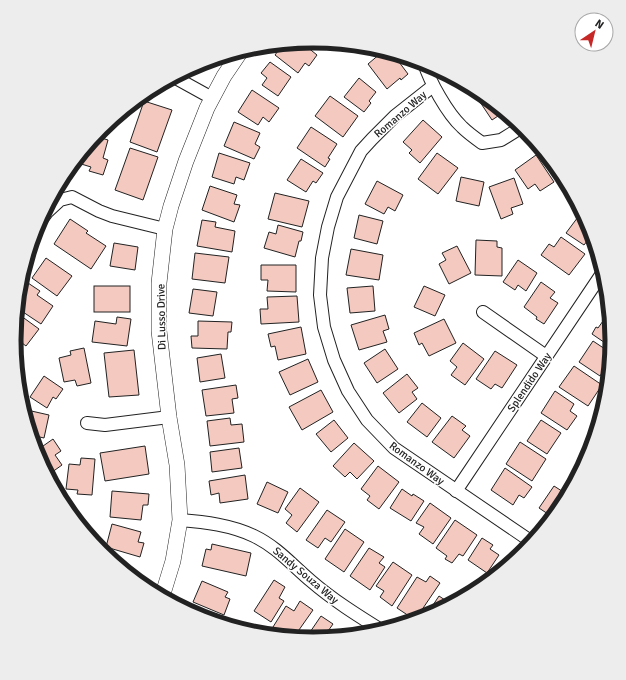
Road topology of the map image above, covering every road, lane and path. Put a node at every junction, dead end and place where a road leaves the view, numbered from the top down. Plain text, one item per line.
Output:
1 (236, 58) edge
2 (427, 71) edge
3 (180, 80) edge
4 (433, 86) junction
5 (212, 98) junction
6 (516, 131) edge
7 (54, 206) edge
8 (165, 229) junction
9 (598, 279) edge
10 (483, 312) dead end
11 (546, 356) junction
12 (169, 417) junction
13 (86, 423) dead end
14 (456, 491) junction
15 (180, 520) junction
16 (527, 539) edge
17 (164, 591) edge
18 (374, 625) edge

1 - 5 street, Di Lusso Drive
2 - 4 street
3 - 5 street
4 - 6 street
4 - 14 street, Romanzo Way
5 - 8 street, Di Lusso Drive
7 - 8 street
8 - 12 street, Di Lusso Drive
9 - 11 street, Splendido Way
10 - 11 street
11 - 14 street, Splendido Way
12 - 13 street
12 - 15 street, Di Lusso Drive
14 - 16 street, Romanzo Way
15 - 17 street, Di Lusso Drive
15 - 18 street, Sandy Souza Way

